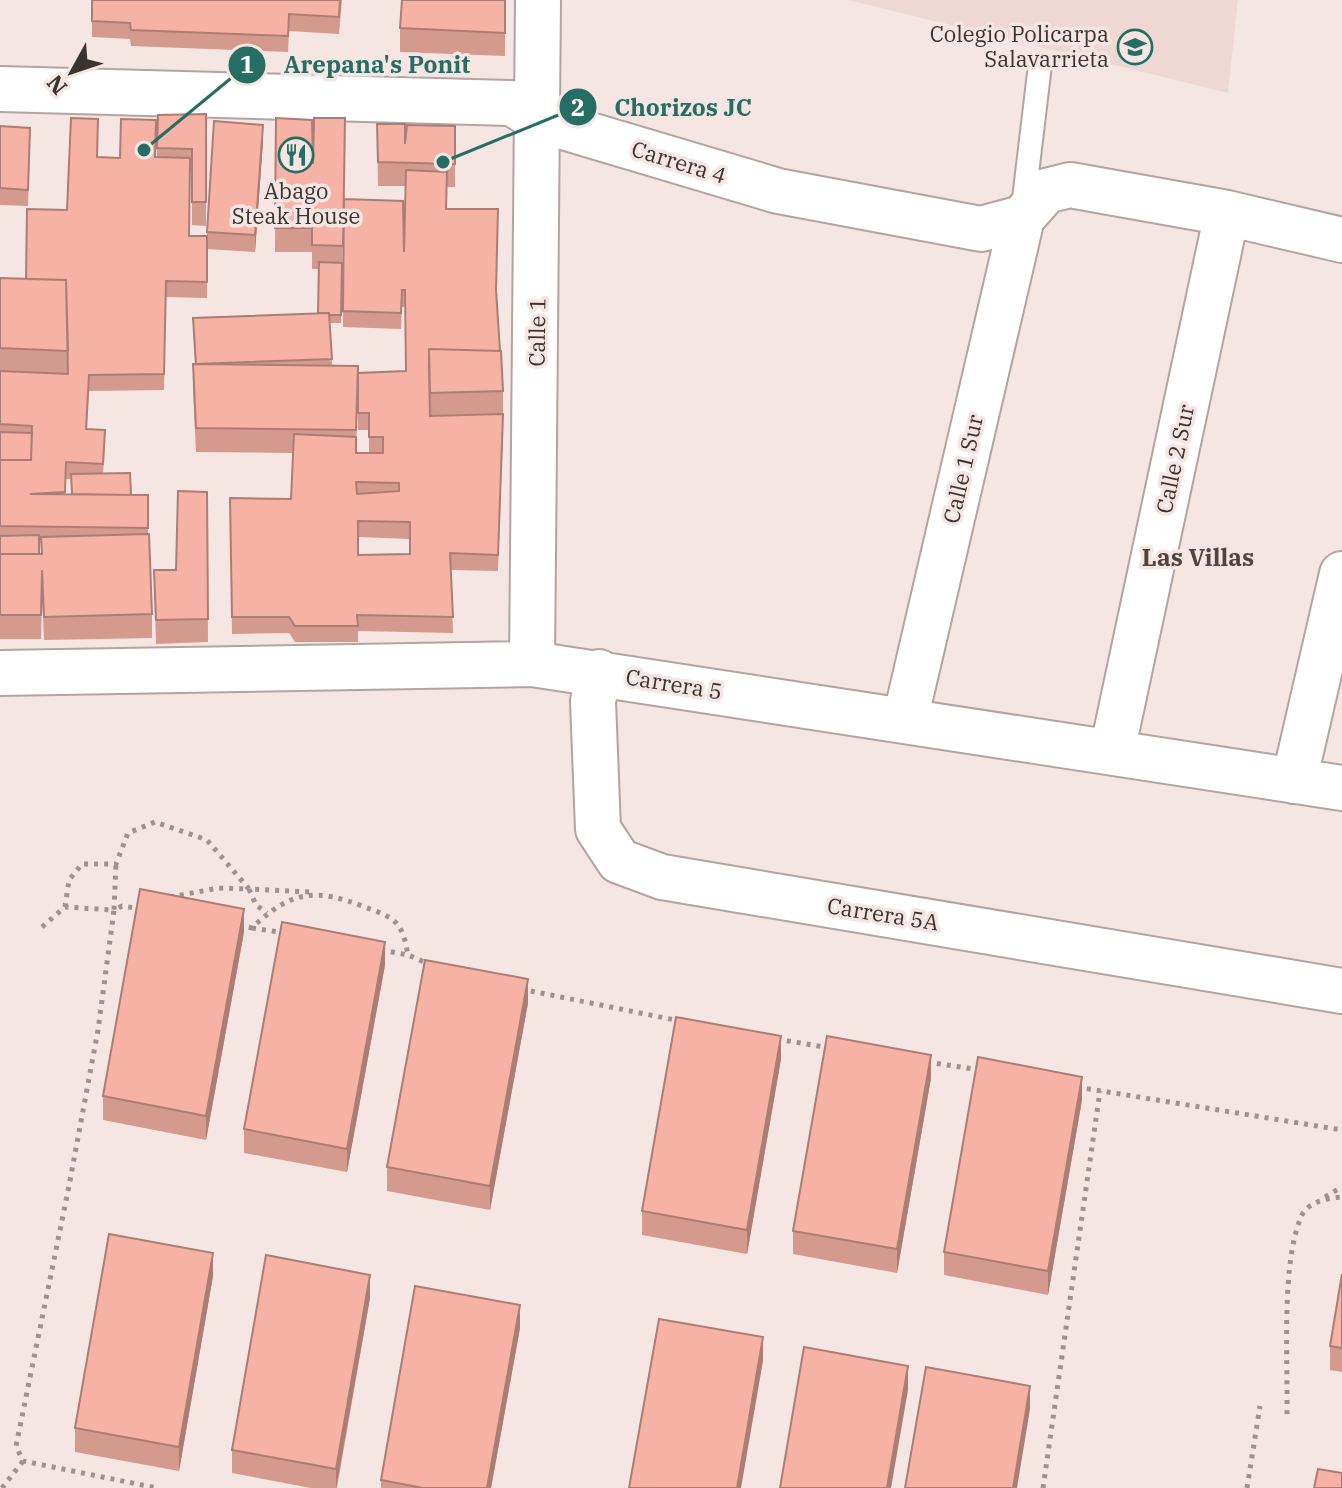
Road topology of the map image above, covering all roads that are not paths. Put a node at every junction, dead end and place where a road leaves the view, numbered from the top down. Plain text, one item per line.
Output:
1 (538, 0) edge
2 (1040, 65) dead end
3 (0, 89) edge
4 (536, 118) junction
5 (1227, 213) junction
6 (1022, 218) junction
7 (1342, 240) edge
8 (1342, 574) edge
9 (532, 664) junction
10 (599, 672) junction
11 (0, 673) edge
12 (905, 720) junction
13 (1112, 752) junction
14 (1294, 781) junction
15 (1342, 788) edge
16 (1342, 991) edge

1 - 4 street, Calle 1
2 - 6 lane
3 - 4 street, Carrera 4
4 - 6 street, Carrera 4
4 - 9 street, Calle 1
5 - 6 street
5 - 7 street
5 - 13 street, Calle 2 Sur
6 - 12 street, Calle 1 Sur
8 - 14 street
9 - 10 street, Carrera 5
9 - 11 street, Carrera 5
10 - 12 street, Carrera 5
10 - 16 street, Carrera 5A
12 - 13 street, Carrera 5
13 - 14 street, Carrera 5
14 - 15 street, Carrera 5

